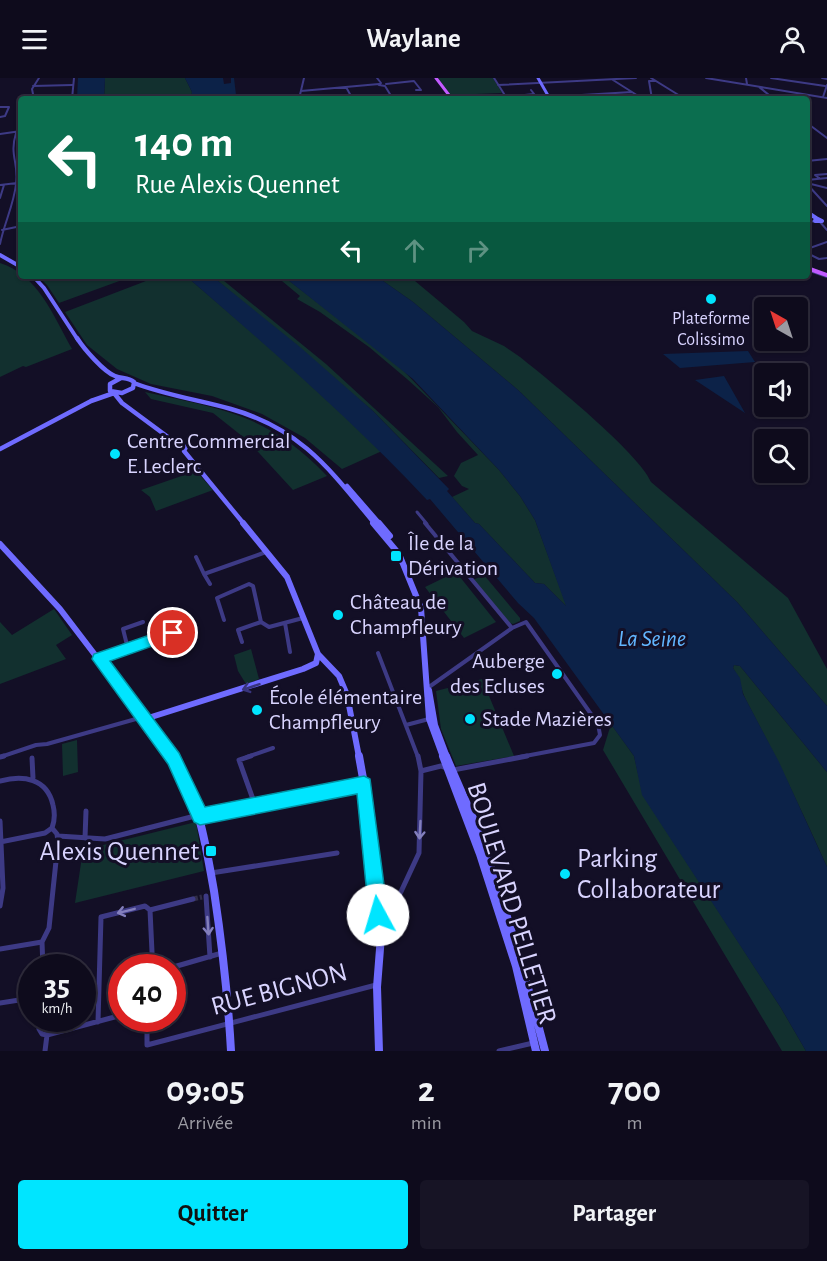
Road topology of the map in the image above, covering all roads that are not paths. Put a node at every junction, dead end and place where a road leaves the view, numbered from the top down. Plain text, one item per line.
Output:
1 (39, 78) edge
2 (74, 78) edge
3 (304, 78) edge
4 (377, 78) edge
5 (436, 78) edge
6 (494, 78) edge
7 (538, 78) edge
8 (636, 78) edge
9 (651, 78) edge
10 (706, 78) edge
11 (746, 78) edge
12 (771, 78) edge
13 (822, 78) edge
14 (612, 79) edge
15 (827, 79) edge
16 (655, 81) junction
17 (329, 83) dead end
18 (541, 83) junction
19 (382, 84) junction
20 (747, 84) junction
21 (72, 85) junction
22 (498, 85) junction
23 (826, 85) edge
24 (33, 86) junction
25 (759, 86) junction
26 (346, 87) junction
27 (331, 88) junction
28 (416, 90) dead end
29 (531, 90) dead end
30 (301, 91) junction
31 (632, 92) junction
32 (534, 94) joint
33 (34, 96) edge
34 (72, 96) edge
35 (300, 96) edge
36 (351, 96) dead end
37 (391, 96) edge
38 (450, 96) edge
39 (506, 96) edge
40 (516, 96) edge
41 (548, 96) edge
42 (577, 96) edge
43 (638, 96) edge
44 (652, 96) edge
45 (680, 96) edge
46 (771, 96) edge
47 (823, 97) junction
48 (827, 98) edge
49 (0, 107) edge
50 (0, 117) edge
51 (810, 125) edge
52 (18, 133) edge
53 (0, 134) edge
54 (827, 138) edge
55 (827, 159) edge
56 (810, 161) edge
57 (827, 176) edge
58 (810, 181) edge
59 (17, 183) junction
60 (810, 183) edge
61 (2, 185) edge
62 (810, 186) edge
63 (827, 188) edge
64 (0, 198) edge
65 (827, 207) edge
66 (819, 220) edge
67 (2, 221) edge
68 (18, 226) edge
69 (1, 229) edge
70 (827, 230) edge
71 (827, 242) edge
72 (0, 244) edge
73 (810, 250) edge
74 (810, 253) edge
75 (0, 258) edge
76 (827, 258) edge
77 (18, 267) edge
78 (810, 270) edge
79 (810, 270) edge
80 (827, 276) edge
81 (34, 279) edge
82 (34, 279) edge
83 (122, 378) junction
84 (112, 382) junction
85 (134, 383) junction
86 (109, 389) junction
87 (149, 389) junction
88 (128, 391) junction
89 (114, 393) junction
90 (91, 401) junction
91 (121, 401) junction
92 (0, 449) edge
93 (339, 480) junction
94 (417, 512) dead end
95 (0, 544) edge
96 (266, 552) junction
97 (196, 557) dead end
98 (204, 574) junction
99 (210, 584) dead end
100 (304, 618) junction
101 (225, 620) dead end
102 (143, 622) dead end
103 (261, 622) junction
104 (285, 623) junction
105 (512, 628) junction
106 (174, 632) dead end
107 (159, 638) junction
108 (242, 642) dead end
109 (128, 649) junction
110 (290, 652) dead end
111 (378, 653) dead end
112 (318, 654) junction
113 (165, 655) dead end
114 (100, 659) junction
115 (326, 663) junction
116 (313, 666) junction
117 (429, 687) junction
118 (144, 718) junction
119 (429, 719) junction
120 (406, 725) junction
121 (273, 748) dead end
122 (0, 757) edge
123 (32, 758) dead end
124 (450, 769) junction
125 (421, 771) junction
126 (33, 778) junction
127 (0, 781) edge
128 (364, 784) junction
129 (255, 805) junction
130 (86, 811) dead end
131 (200, 816) junction
132 (0, 821) edge
133 (52, 828) junction
134 (58, 836) junction
135 (85, 838) junction
136 (1, 842) edge
137 (337, 854) dead end
138 (211, 873) junction
139 (2, 888) edge
140 (207, 895) junction
141 (193, 899) tunnel mouth
142 (0, 906) edge
143 (150, 910) junction
144 (378, 911) junction
145 (42, 942) junction
146 (0, 949) edge
147 (152, 952) tunnel mouth
148 (223, 953) junction
149 (42, 954) edge
150 (210, 957) junction
151 (186, 964) edge
152 (377, 985) junction
153 (18, 1000) edge
154 (0, 1003) edge
155 (108, 1019) edge
156 (98, 1022) junction
157 (229, 1023) junction
158 (41, 1032) edge
159 (147, 1032) edge
160 (47, 1035) junction
161 (542, 1038) junction
162 (535, 1047) edge
163 (45, 1051) edge
164 (231, 1051) edge
165 (379, 1051) edge
166 (499, 1051) edge
167 (545, 1051) edge

1 - 24 street
2 - 21 street
3 - 30 street
4 - 19 street
5 - 38 main road
6 - 22 street
7 - 18 street
8 - 14 street
9 - 16 street
10 - 20 street
11 - 20 street
12 - 23 street
13 - 15 street
14 - 18 street
14 - 31 street
16 - 44 street
16 - 45 street
17 - 27 street
18 - 22 street
18 - 41 street
19 - 26 street
19 - 28 street
19 - 37 street
20 - 25 street
21 - 24 street
21 - 34 street
22 - 39 street
23 - 47 street
24 - 33 street
25 - 46 street
25 - 47 street
26 - 27 street
26 - 36 street
27 - 30 street
29 - 32 street
30 - 35 street
31 - 42 street
31 - 43 street
32 - 40 street
47 - 48 street
49 - 50 street
51 - 54 street
52 - 53 street
52 - 59 street
55 - 56 street
57 - 58 street
59 - 61 street
59 - 67 street
60 - 63 street
61 - 64 street
62 - 65 street
66 - 70 street
67 - 69 street
68 - 69 street
69 - 72 street
71 - 73 street
74 - 76 street
75 - 77 street
78 - 80 main road
79 - 80 street
81 - 83 street, BOULEVARD PELLETIER
82 - 84 street
83 - 84 street
83 - 85 street, BOULEVARD PELLETIER
84 - 86 street
85 - 87 street, BOULEVARD PELLETIER
85 - 88 street
86 - 89 street
86 - 90 street
87 - 88 main road, BOULEVARD PELLETIER
87 - 93 street, BOULEVARD PELLETIER
88 - 89 street
88 - 91 street
89 - 90 street
89 - 91 street
90 - 92 street
91 - 96 street
93 - 117 main road, BOULEVARD PELLETIER
93 - 119 street, BOULEVARD PELLETIER
94 - 105 street
95 - 114 street
96 - 98 street
96 - 100 street
97 - 98 street
98 - 99 street
100 - 104 street
100 - 112 street
101 - 103 street
102 - 109 street
103 - 104 street
103 - 108 street
104 - 110 street
105 - 117 street
105 - 124 street
106 - 107 street
107 - 109 street
107 - 113 street
109 - 114 street
111 - 120 street
112 - 115 street
112 - 116 street
114 - 118 street
115 - 116 street
115 - 128 street
116 -> 118 street
117 - 124 main road, BOULEVARD PELLETIER
118 - 122 street
118 - 131 street
119 - 120 street
119 - 124 street, BOULEVARD PELLETIER
120 - 125 street
121 - 129 street
123 - 126 street
124 - 125 street
124 - 161 main road, BOULEVARD PELLETIER
124 - 162 street, BOULEVARD PELLETIER
125 -> 144 street
126 - 127 street
126 - 133 street
128 - 129 street
128 - 144 street
129 - 131 street
130 - 135 street
131 - 135 street
131 - 138 street
132 - 136 street
133 - 134 street
133 - 136 street
134 - 135 street
134 - 145 street
136 - 139 street
137 - 138 street
138 - 140 street
139 - 142 street
140 - 148 street
140 -> 150 street
141 - 143 street
143 - 147 street
143 -> 156 street
144 - 152 street
145 - 146 street
145 - 149 street
148 - 150 street
148 - 157 street
150 - 151 street
152 - 157 street, RUE BIGNON
152 - 165 street
153 - 154 street
155 - 156 street
156 - 160 street
157 - 159 street, RUE BIGNON
157 - 164 street
158 - 160 street
160 - 163 street
161 - 162 street
161 - 167 main road, BOULEVARD PELLETIER
162 - 166 street

